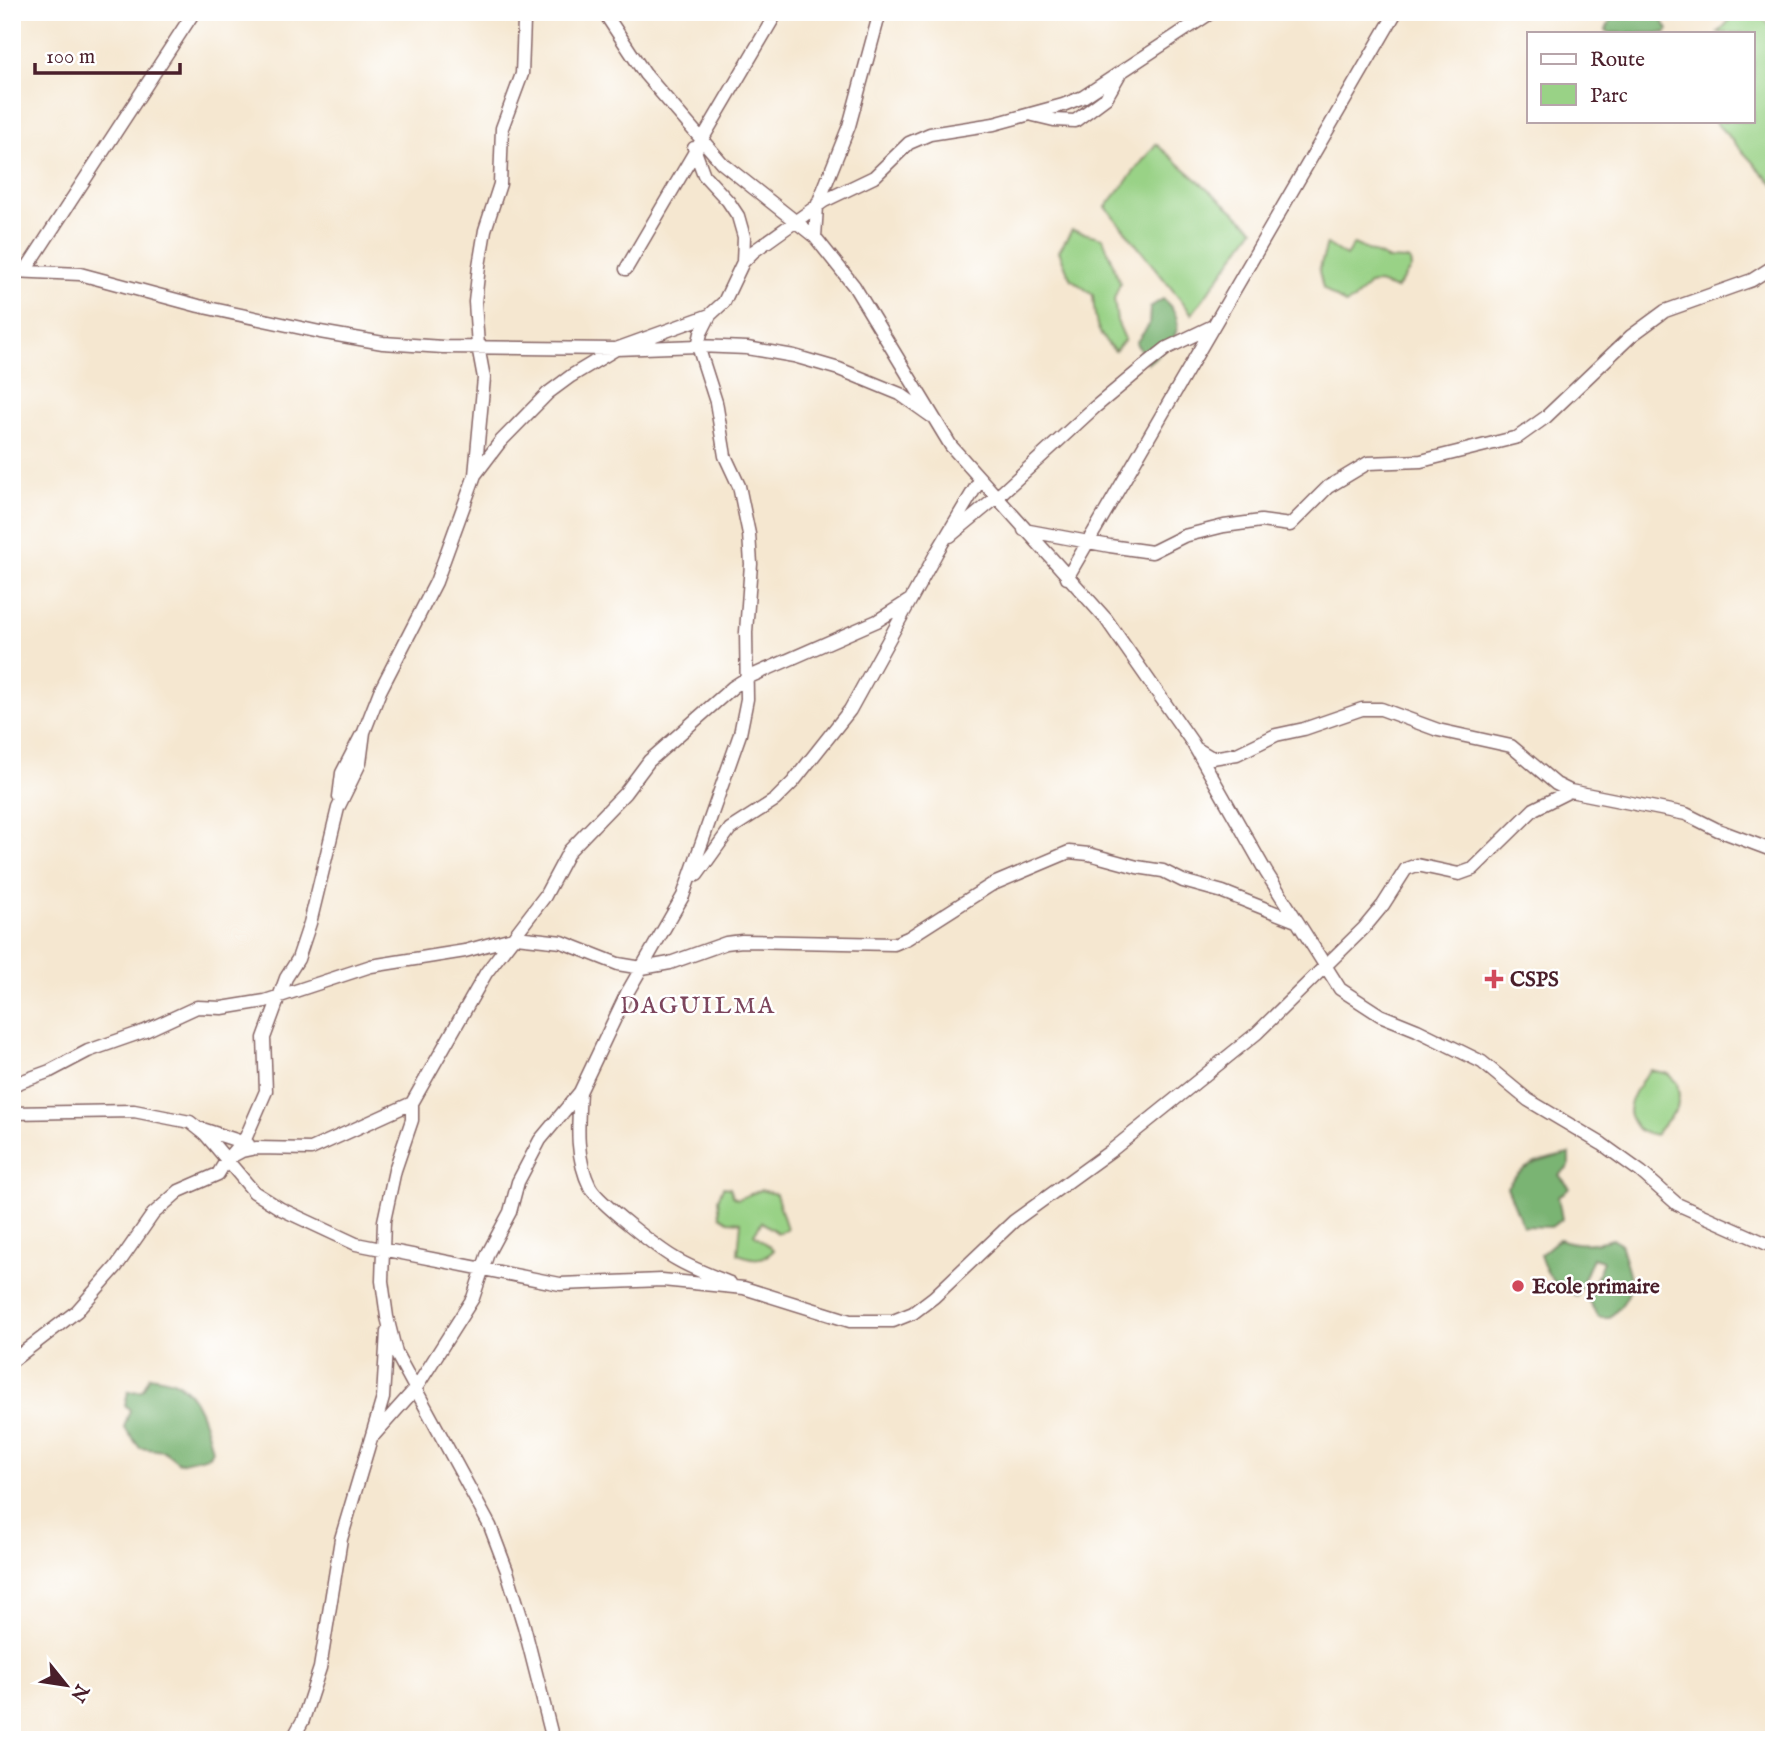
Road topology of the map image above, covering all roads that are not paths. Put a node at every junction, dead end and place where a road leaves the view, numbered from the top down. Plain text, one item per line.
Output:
1 (194, 12) edge
2 (527, 12) edge
3 (604, 12) edge
4 (777, 12) edge
5 (880, 12) edge
6 (1212, 12) edge
7 (1395, 12) edge
8 (1121, 71) junction
9 (1029, 114) junction
10 (687, 122) junction
11 (702, 139) junction
12 (695, 152) junction
13 (817, 206) junction
14 (796, 221) junction
15 (815, 237) junction
16 (743, 262) junction
17 (1774, 266) edge
18 (626, 269) dead end
19 (19, 271) edge
20 (710, 315) junction
21 (1213, 326) junction
22 (478, 346) junction
23 (698, 346) junction
24 (616, 349) junction
25 (935, 419) junction
26 (475, 475) junction
27 (980, 480) junction
28 (996, 498) junction
29 (1024, 529) junction
30 (1088, 542) junction
31 (942, 543) junction
32 (1067, 578) junction
33 (910, 600) junction
34 (747, 678) junction
35 (1196, 749) junction
36 (1570, 791) junction
37 (1774, 851) edge
38 (683, 896) junction
39 (1296, 921) junction
40 (516, 937) junction
41 (1324, 967) junction
42 (642, 968) junction
43 (279, 997) junction
44 (12, 1086) edge
45 (580, 1092) junction
46 (412, 1103) junction
47 (12, 1113) edge
48 (198, 1128) junction
49 (241, 1143) junction
50 (265, 1149) junction
51 (227, 1159) junction
52 (382, 1247) junction
53 (1774, 1247) edge
54 (482, 1269) junction
55 (744, 1288) junction
56 (387, 1317) junction
57 (12, 1362) edge
58 (416, 1388) junction
59 (374, 1435) junction
60 (292, 1740) edge
61 (553, 1740) edge

1 - 19 street
2 - 22 street
3 - 10 street
4 - 11 street
5 - 13 street
6 - 8 street
7 - 21 street
8 - 9 street
8 - 9 street
9 - 13 street
10 - 11 street
10 - 12 street
11 - 12 street
11 - 14 street
12 - 16 street
12 - 18 street
13 - 14 street
13 - 15 street
14 - 15 street
14 - 16 street
15 - 25 street
16 - 20 street
17 - 30 street
19 - 22 street
20 - 23 street
20 - 24 street
21 - 28 street
21 - 30 street
22 - 24 street
22 - 26 street
23 - 24 street
23 - 25 street
23 - 34 street
24 - 26 street
25 - 27 street
26 - 43 street
27 - 28 street
27 - 31 street
28 - 29 street
28 - 31 street
29 - 30 street
29 - 32 street
30 - 32 street
31 - 33 street
32 - 35 street
33 - 34 street
33 - 38 street
34 - 38 street
34 - 40 street
35 - 36 street
35 - 39 street
36 - 37 street
36 - 41 street
38 - 42 street
39 - 41 street
39 - 42 street
40 - 42 street
40 - 43 street
40 - 46 street
41 - 53 street
41 - 55 street
42 - 45 street
43 - 44 street
43 - 49 street
45 - 54 street
45 - 55 street
46 - 50 street
46 - 52 street
47 - 48 street
48 - 49 street
48 - 51 street
49 - 50 street
49 - 51 street
50 - 51 street
51 - 52 street
51 - 57 street
52 - 54 street
52 - 56 street
54 - 55 street
54 - 58 street
56 - 58 street
56 - 59 street
58 - 59 street
58 - 61 street
59 - 60 street

